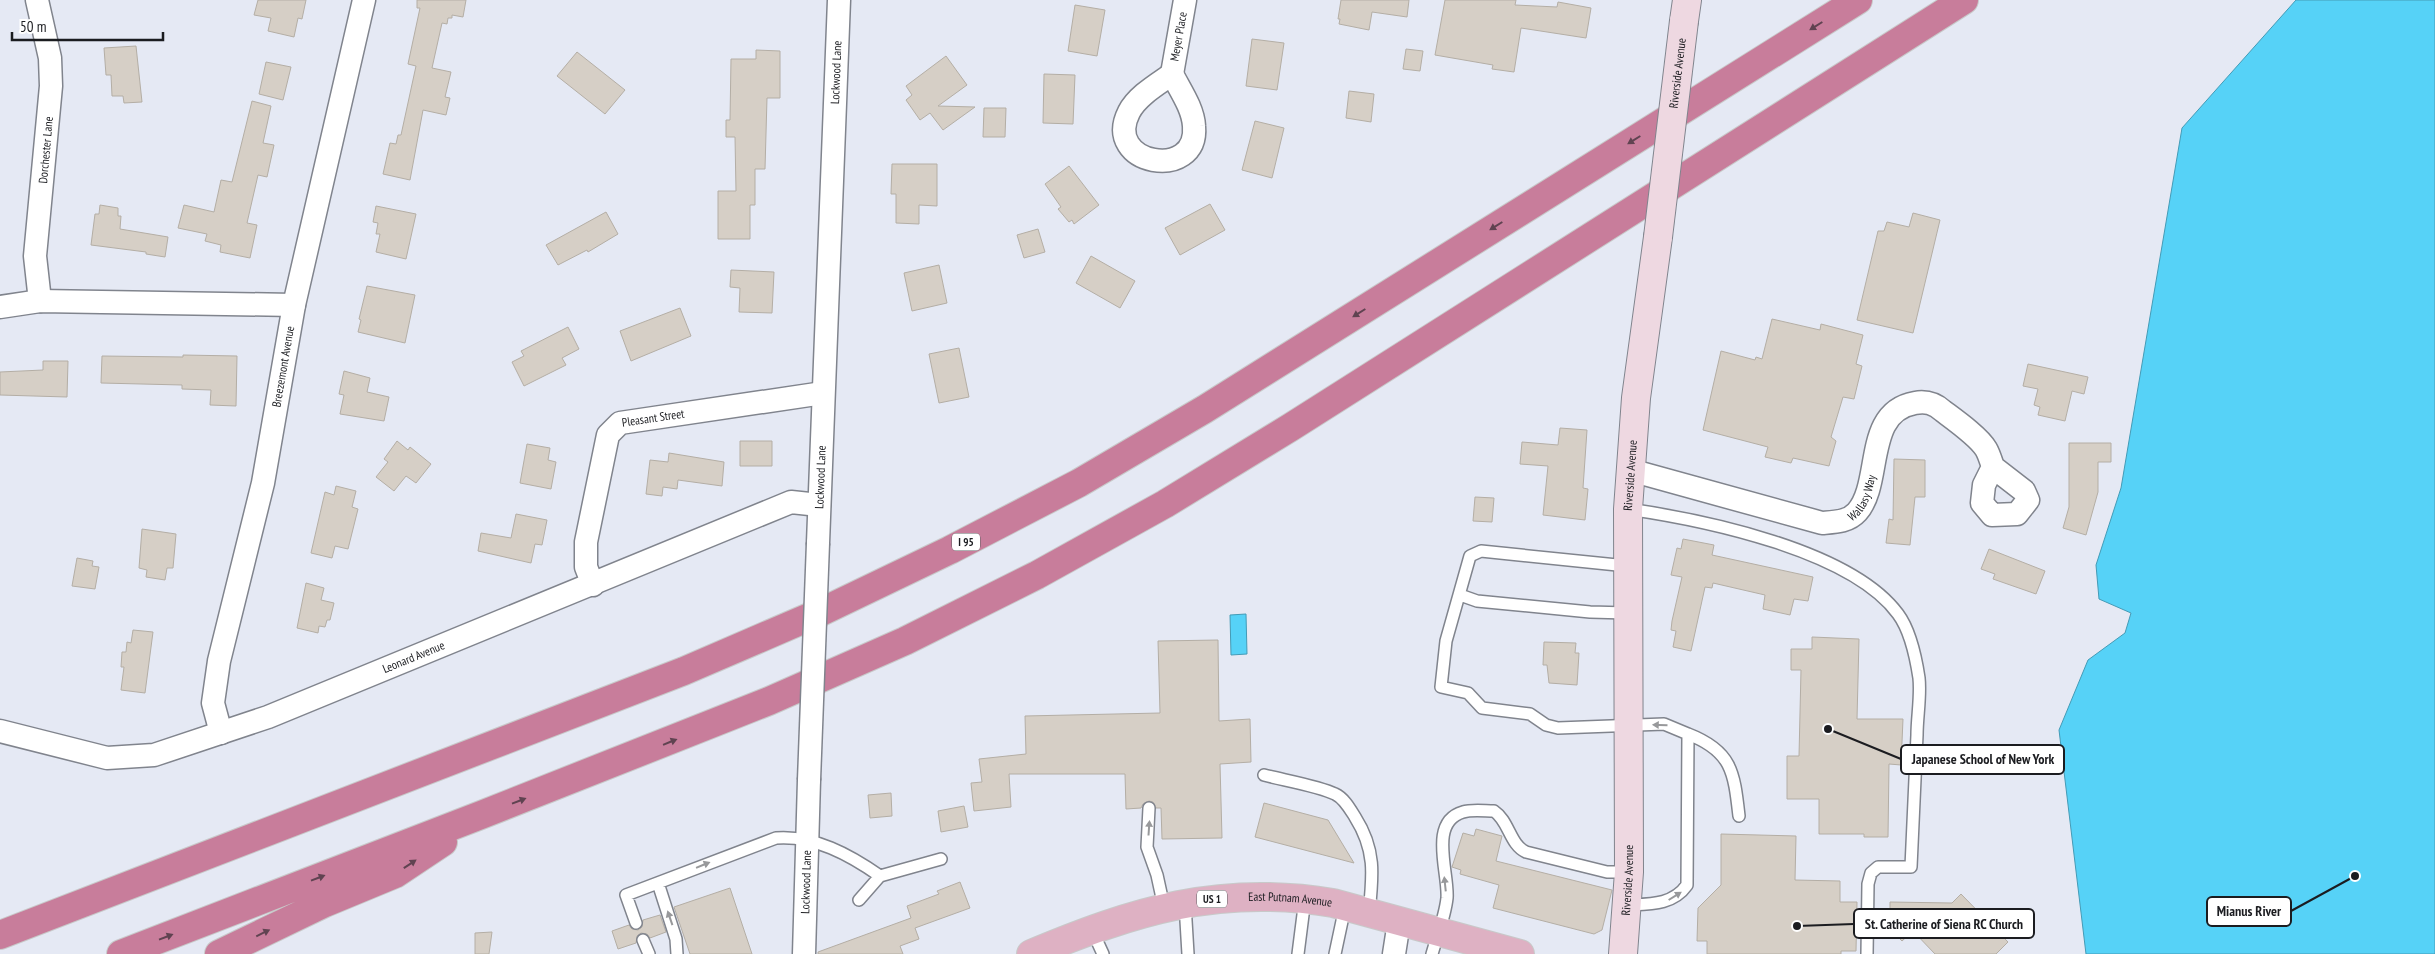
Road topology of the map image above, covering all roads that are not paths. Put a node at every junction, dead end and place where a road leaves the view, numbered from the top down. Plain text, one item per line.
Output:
1 (37, 0) edge
2 (364, 0) edge
3 (839, 0) edge
4 (1185, 0) edge
5 (1858, 0) edge
6 (1964, 0) edge
7 (1686, 10) edge
8 (1172, 74) dead end
9 (40, 301) junction
10 (294, 305) junction
11 (0, 307) edge
12 (823, 393) junction
13 (1993, 467) dead end
14 (1630, 470) junction
15 (819, 504) junction
16 (1628, 509) junction
17 (1627, 566) junction
18 (593, 585) junction
19 (1460, 595) junction
20 (1627, 613) junction
21 (1628, 726) junction
22 (0, 731) edge
23 (221, 733) junction
24 (1688, 734) junction
25 (1264, 775) dead end
26 (1149, 808) dead end
27 (481, 816) junction
28 (1739, 816) dead end
29 (807, 841) junction
30 (941, 859) dead end
31 (1629, 872) junction
32 (880, 876) junction
33 (658, 883) junction
34 (1305, 899) junction
35 (859, 900) dead end
36 (1175, 905) junction
37 (1628, 905) junction
38 (1357, 910) junction
39 (1399, 922) junction
40 (636, 923) dead end
41 (1092, 930) junction
42 (0, 935) edge
43 (643, 940) dead end
44 (1435, 943) edge
45 (1487, 950) edge
46 (121, 954) edge
47 (219, 954) edge
48 (648, 954) edge
49 (677, 954) edge
50 (804, 954) edge
51 (1031, 954) edge
52 (1103, 954) edge
53 (1188, 954) edge
54 (1298, 954) edge
55 (1335, 954) edge
56 (1394, 954) edge
57 (1520, 954) edge
58 (1623, 954) edge
59 (1867, 954) edge

1 - 9 street, Dorchester Lane
2 - 10 street, Breezemont Avenue
3 - 12 street, Lockwood Lane
4 - 8 street, Meyer Place
5 -> 42 highway, I 95
27 -> 6 highway
7 - 14 street, Riverside Avenue, bridge
9 - 10 street
9 - 11 street
10 - 23 street, Breezemont Avenue
12 - 15 street, Lockwood Lane
12 - 18 street, Pleasant Street
13 - 14 street, Wallasy Way
14 - 16 street, Riverside Avenue
15 - 18 street, Leonard Avenue
15 - 29 street, Lockwood Lane, bridge
16 - 17 street, Riverside Avenue
16 - 59 lane
17 - 19 lane
17 - 20 street, Riverside Avenue
18 - 23 street, Leonard Avenue
19 - 20 lane
19 - 21 lane
20 - 21 street, Riverside Avenue
24 -> 21 lane
21 - 31 street, Riverside Avenue
22 - 23 street, Leonard Avenue
24 - 28 lane
37 -> 24 lane
25 - 38 lane
36 -> 26 lane
46 -> 27 highway
47 -> 27 highway
29 - 32 lane
33 -> 29 lane
29 - 50 street, Lockwood Lane
30 - 32 lane
31 - 37 street, Riverside Avenue
44 -> 31 lane
32 - 35 lane
33 - 40 lane
49 -> 33 lane
34 - 36 main road, East Putnam Avenue / US 1
34 - 38 main road, East Putnam Avenue / US 1
34 - 54 lane
36 - 41 main road, East Putnam Avenue / US 1
36 - 53 lane
37 - 58 street, Riverside Avenue
38 - 39 main road, East Putnam Avenue / US 1
38 - 55 lane
39 - 44 main road, East Putnam Avenue / US 1
39 - 56 street
41 - 51 main road, East Putnam Avenue / US 1
41 - 52 lane
43 - 48 lane
44 - 45 main road, East Putnam Avenue / US 1
45 - 57 main road, East Putnam Avenue / US 1

